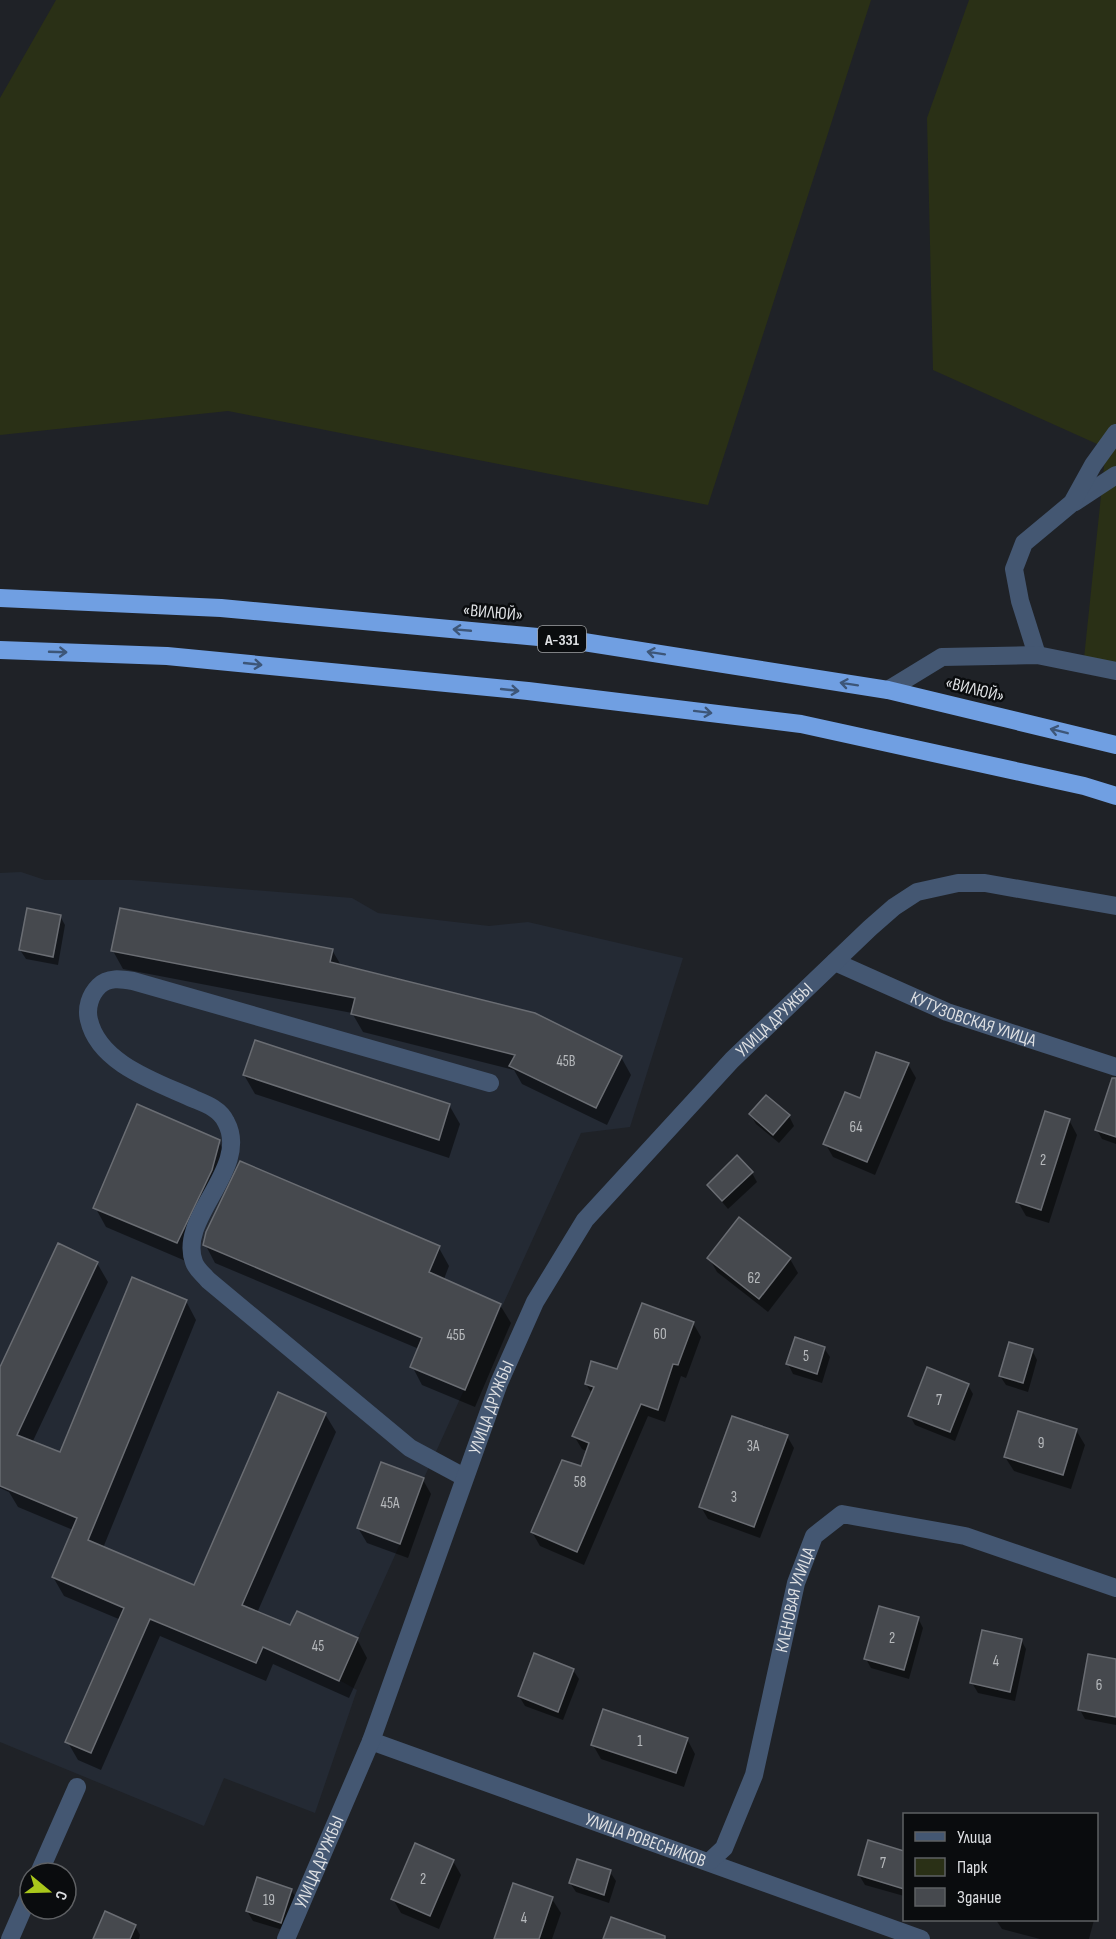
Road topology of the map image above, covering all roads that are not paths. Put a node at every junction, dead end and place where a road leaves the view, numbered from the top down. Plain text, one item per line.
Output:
1 (1116, 433) edge
2 (1116, 475) edge
3 (1072, 503) junction
4 (0, 598) edge
5 (0, 650) edge
6 (1037, 655) junction
7 (1116, 671) edge
8 (888, 690) junction
9 (1116, 745) edge
10 (1116, 796) edge
11 (1116, 906) edge
12 (835, 962) junction
13 (1116, 1067) edge
14 (490, 1083) dead end
15 (464, 1477) junction
16 (1116, 1588) edge
17 (370, 1741) junction
18 (77, 1787) dead end
19 (44, 1861) edge
20 (710, 1861) junction
21 (18, 1921) edge
22 (10, 1939) edge
23 (286, 1939) edge
24 (921, 1939) edge

1 - 3 street
2 - 3 street
3 - 6 street
8 -> 4 highway, «ВИЛЮЙ» / А-331
5 -> 10 highway
6 - 7 street
6 - 8 street
9 -> 8 highway, «ВИЛЮЙ» / А-331
11 - 12 street, УЛИЦА ДРУЖБЫ
12 - 13 street, КУТУЗОВСКАЯ УЛИЦА
12 - 15 street, УЛИЦА ДРУЖБЫ
14 - 15 street
15 - 17 street, УЛИЦА ДРУЖБЫ
16 - 20 street, КЛЕНОВАЯ УЛИЦА
17 - 20 street, УЛИЦА РОВЕСНИКОВ
17 - 23 street, УЛИЦА ДРУЖБЫ
18 - 19 street
20 - 24 street, УЛИЦА РОВЕСНИКОВ
21 - 22 street

